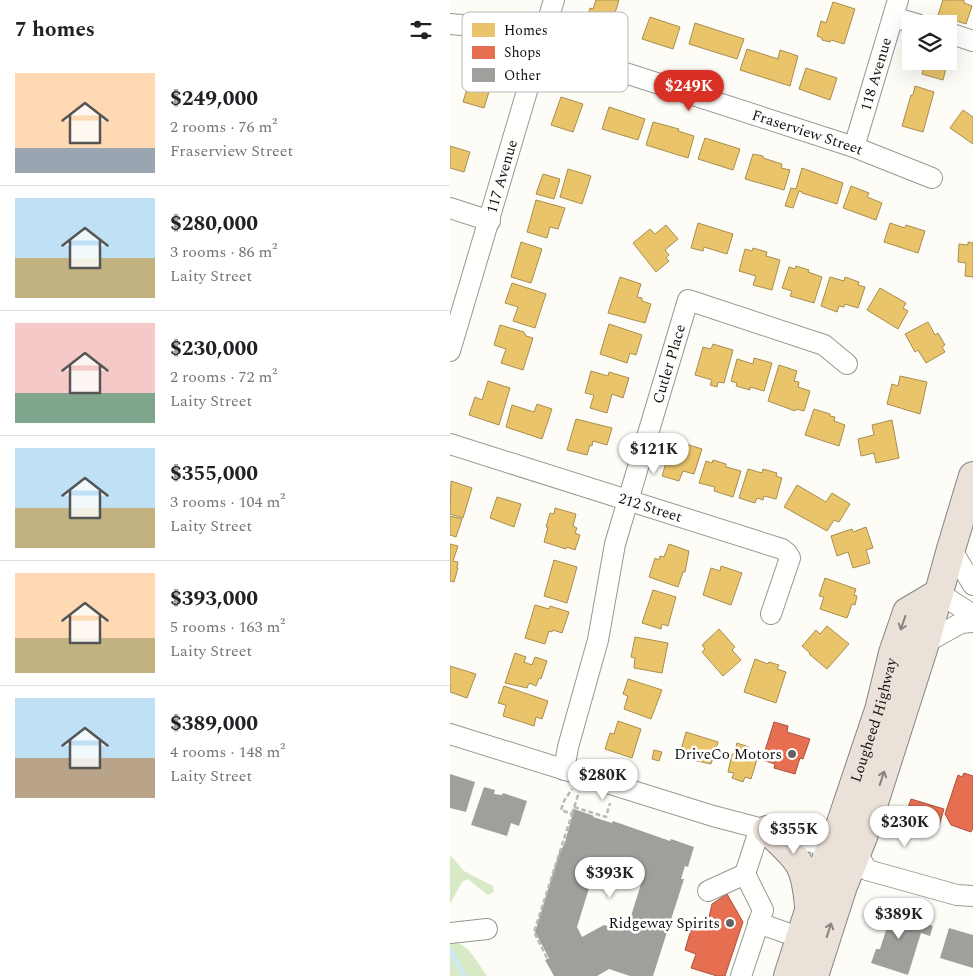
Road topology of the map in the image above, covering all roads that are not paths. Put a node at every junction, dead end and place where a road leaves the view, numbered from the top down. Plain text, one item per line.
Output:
1 (896, 8) edge
2 (957, 36) edge
3 (973, 41) edge
4 (628, 74) edge
5 (528, 92) edge
6 (854, 147) junction
7 (932, 178) dead end
8 (450, 208) edge
9 (490, 221) junction
10 (450, 351) edge
11 (848, 364) dead end
12 (450, 444) edge
13 (973, 476) edge
14 (628, 501) junction
15 (951, 549) junction
16 (973, 585) edge
17 (939, 593) junction
18 (771, 614) dead end
19 (973, 615) edge
20 (973, 622) edge
21 (925, 643) junction
22 (450, 734) edge
23 (568, 779) junction
24 (764, 829) junction
25 (849, 856) junction
26 (745, 874) junction
27 (973, 888) edge
28 (708, 891) dead end
29 (973, 896) edge
30 (809, 910) junction
31 (758, 923) junction
32 (487, 929) dead end
33 (450, 932) edge
34 (800, 938) junction
35 (741, 976) edge
36 (788, 976) edge
37 (814, 976) edge

1 - 6 street, 118 Avenue
2 - 3 street
4 - 6 street, Fraserview Street
5 - 9 street, 117 Avenue
6 - 7 street, Fraserview Street
8 - 9 street
9 - 10 street, 117 Avenue
11 - 14 street, Cutler Place
12 - 14 street, 212 Street
13 - 15 highway, Lougheed Highway
14 - 18 street, 212 Street
14 - 23 street, Cutler Place
15 - 16 street
15 - 17 highway, Lougheed Highway
17 - 19 street
17 - 21 highway, Lougheed Highway
17 -> 25 highway, Lougheed Highway
20 - 21 street
25 -> 21 highway, Lougheed Highway
22 - 23 street
23 - 24 street
24 - 25 street
24 - 26 street
24 - 30 highway
25 - 27 street
25 - 29 street
25 - 30 highway, Lougheed Highway
37 -> 25 highway, Lougheed Highway
26 - 28 street
26 - 31 street
30 - 34 highway, Lougheed Highway
31 - 34 street
31 - 35 street
32 - 33 street
34 - 36 highway, Lougheed Highway

